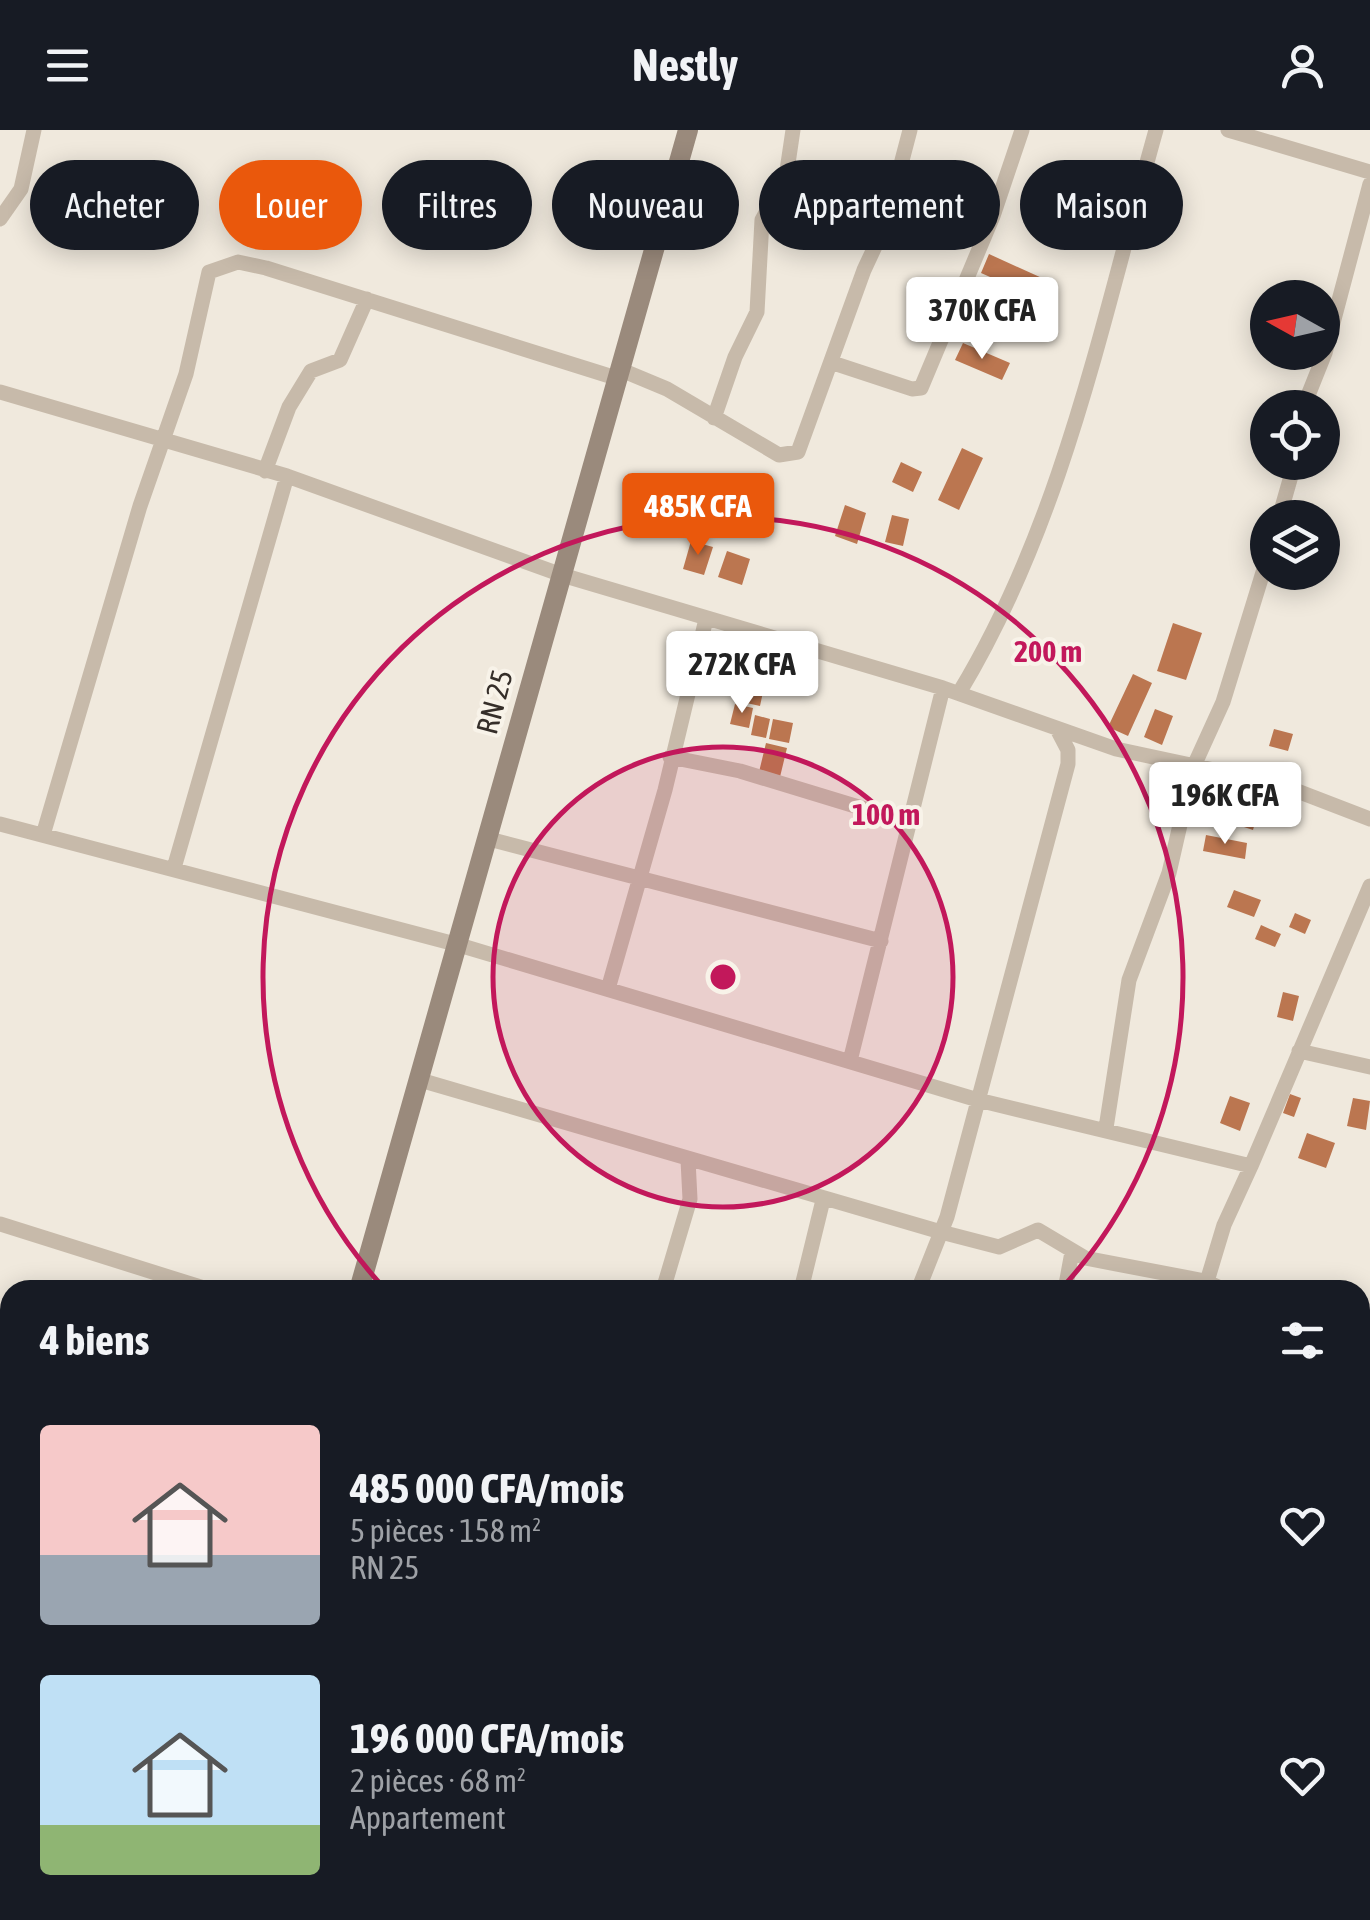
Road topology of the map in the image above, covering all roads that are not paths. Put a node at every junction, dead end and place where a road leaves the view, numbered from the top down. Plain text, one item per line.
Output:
1 (34, 130) edge
2 (688, 130) edge
3 (793, 130) edge
4 (910, 130) edge
5 (1022, 130) edge
6 (1156, 130) edge
7 (1228, 130) edge
8 (1347, 165) junction
9 (1370, 172) edge
10 (1368, 188) edge
11 (0, 219) edge
12 (366, 299) junction
13 (833, 364) junction
14 (618, 373) junction
15 (1309, 390) edge
16 (0, 392) edge
17 (714, 418) junction
18 (163, 442) junction
19 (265, 471) junction
20 (286, 476) junction
21 (562, 574) junction
22 (1257, 590) edge
23 (706, 619) junction
24 (951, 690) junction
25 (1056, 728) junction
26 (670, 757) junction
27 (1193, 768) junction
28 (1370, 820) edge
29 (911, 823) junction
30 (0, 824) edge
31 (43, 835) junction
32 (489, 839) junction
33 (174, 868) junction
34 (640, 878) junction
35 (1370, 886) edge
36 (881, 941) junction
37 (460, 945) junction
38 (608, 989) junction
39 (1299, 1051) junction
40 (850, 1061) junction
41 (1370, 1066) edge
42 (420, 1080) junction
43 (978, 1100) junction
44 (1106, 1128) junction
45 (688, 1160) junction
46 (1251, 1166) junction
47 (823, 1200) junction
48 (0, 1224) edge
49 (940, 1232) junction
50 (1072, 1252) junction
51 (163, 1280) edge
52 (362, 1280) edge
53 (666, 1280) edge
54 (803, 1280) edge
55 (922, 1280) edge
56 (1066, 1280) edge
57 (1185, 1280) edge
58 (1207, 1280) edge

1 - 11 street
2 - 14 main road, RN 25 / RN 25
3 - 17 street
4 - 13 street
5 - 13 street
6 - 24 street
7 - 8 street
8 - 9 street
8 - 10 street
10 - 15 street
12 - 14 street
12 - 18 street
12 - 19 street
13 - 17 street
14 - 17 street
14 - 21 main road, RN 25 / RN 25
16 - 18 street
18 - 19 street
18 - 31 street
19 - 20 street
20 - 21 street
20 - 33 street
21 - 23 street
21 - 32 main road, RN 25 / RN 25
22 - 27 street
23 - 24 street
23 - 26 street
24 - 25 street
24 - 29 street
25 - 27 street
25 - 43 street
26 - 29 street
26 - 34 street
27 - 28 street
27 - 44 street
29 - 36 street
30 - 31 street
31 - 33 street
32 - 34 street
32 - 37 main road, RN 25 / RN 25
33 - 37 street
34 - 36 street
34 - 38 street
35 - 39 street
36 - 40 street
37 - 38 street
37 - 42 main road, RN 25 / RN 25
38 - 40 street
39 - 41 street
39 - 46 street
40 - 43 street
42 - 45 street
42 - 52 main road, RN 25 / RN 25
43 - 44 street
43 - 49 street
44 - 46 street
45 - 47 street
45 - 53 street
46 - 58 street
47 - 49 street
47 - 54 street
48 - 51 street
49 - 50 street
49 - 55 street
50 - 56 street
50 - 57 street

